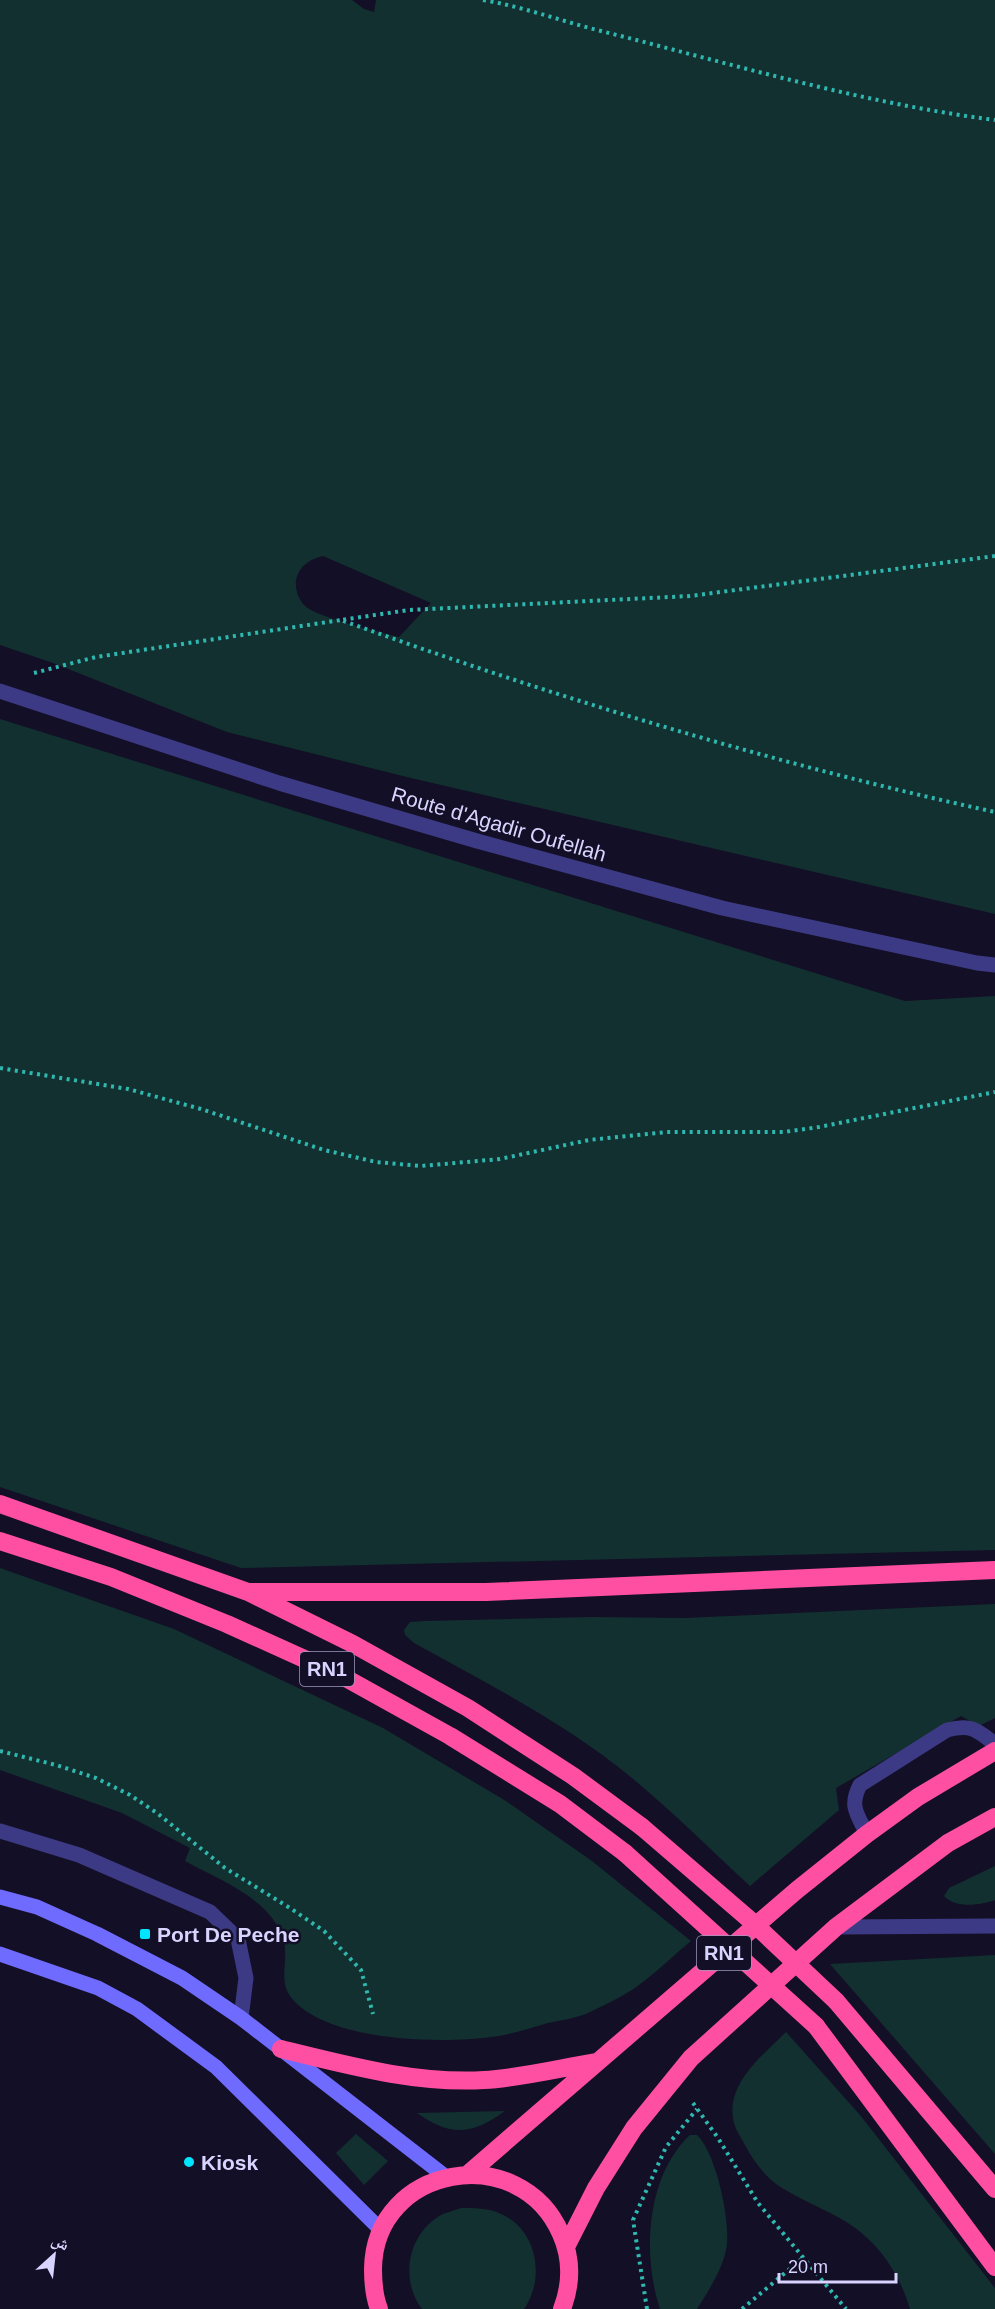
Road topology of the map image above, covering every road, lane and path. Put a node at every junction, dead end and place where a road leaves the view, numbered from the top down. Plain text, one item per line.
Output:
1 (483, 0) edge
2 (995, 120) edge
3 (995, 556) edge
4 (341, 620) junction
5 (32, 674) dead end
6 (0, 691) edge
7 (995, 812) edge
8 (995, 965) edge
9 (0, 1068) edge
10 (995, 1092) edge
11 (0, 1504) edge
12 (0, 1541) edge
13 (995, 1570) edge
14 (248, 1592) junction
15 (995, 1744) edge
16 (0, 1751) edge
17 (995, 1751) edge
18 (995, 1817) edge
19 (0, 1831) edge
20 (867, 1834) junction
21 (0, 1897) edge
22 (995, 1926) edge
23 (836, 1927) junction
24 (0, 1954) edge
25 (373, 2014) dead end
26 (241, 2018) junction
27 (281, 2049) junction
28 (599, 2062) junction
29 (675, 2077) junction
30 (697, 2109) junction
31 (468, 2174) junction
32 (446, 2177) junction
33 (995, 2189) edge
34 (381, 2230) junction
35 (566, 2247) junction
36 (804, 2257) junction
37 (995, 2267) edge
38 (569, 2304) edge
39 (378, 2308) edge
40 (647, 2309) edge
41 (742, 2309) edge
42 (846, 2309) edge

1 - 2 path
3 - 4 path
4 - 5 path
4 - 7 path
6 - 8 street, Route d'Agadir Oufellah
9 - 10 path
11 - 14 highway, RN1
12 - 37 highway, RN1, bridge
13 - 14 highway
14 - 33 highway, RN1, bridge
15 - 20 street
16 - 25 path
17 - 20 highway, RN1
18 - 23 highway, RN1
19 - 26 street
20 - 28 highway, RN1
21 - 26 street
22 - 23 street
23 - 29 highway, RN1
24 - 34 street
26 - 27 street
27 - 28 highway
27 - 32 street
28 - 31 highway, RN1
29 - 30 path
29 - 35 highway, RN1
30 - 36 path
30 - 40 path
31 - 32 highway
31 - 35 highway
32 - 34 highway
34 - 39 highway
35 - 38 highway
36 - 41 path
36 - 42 path

